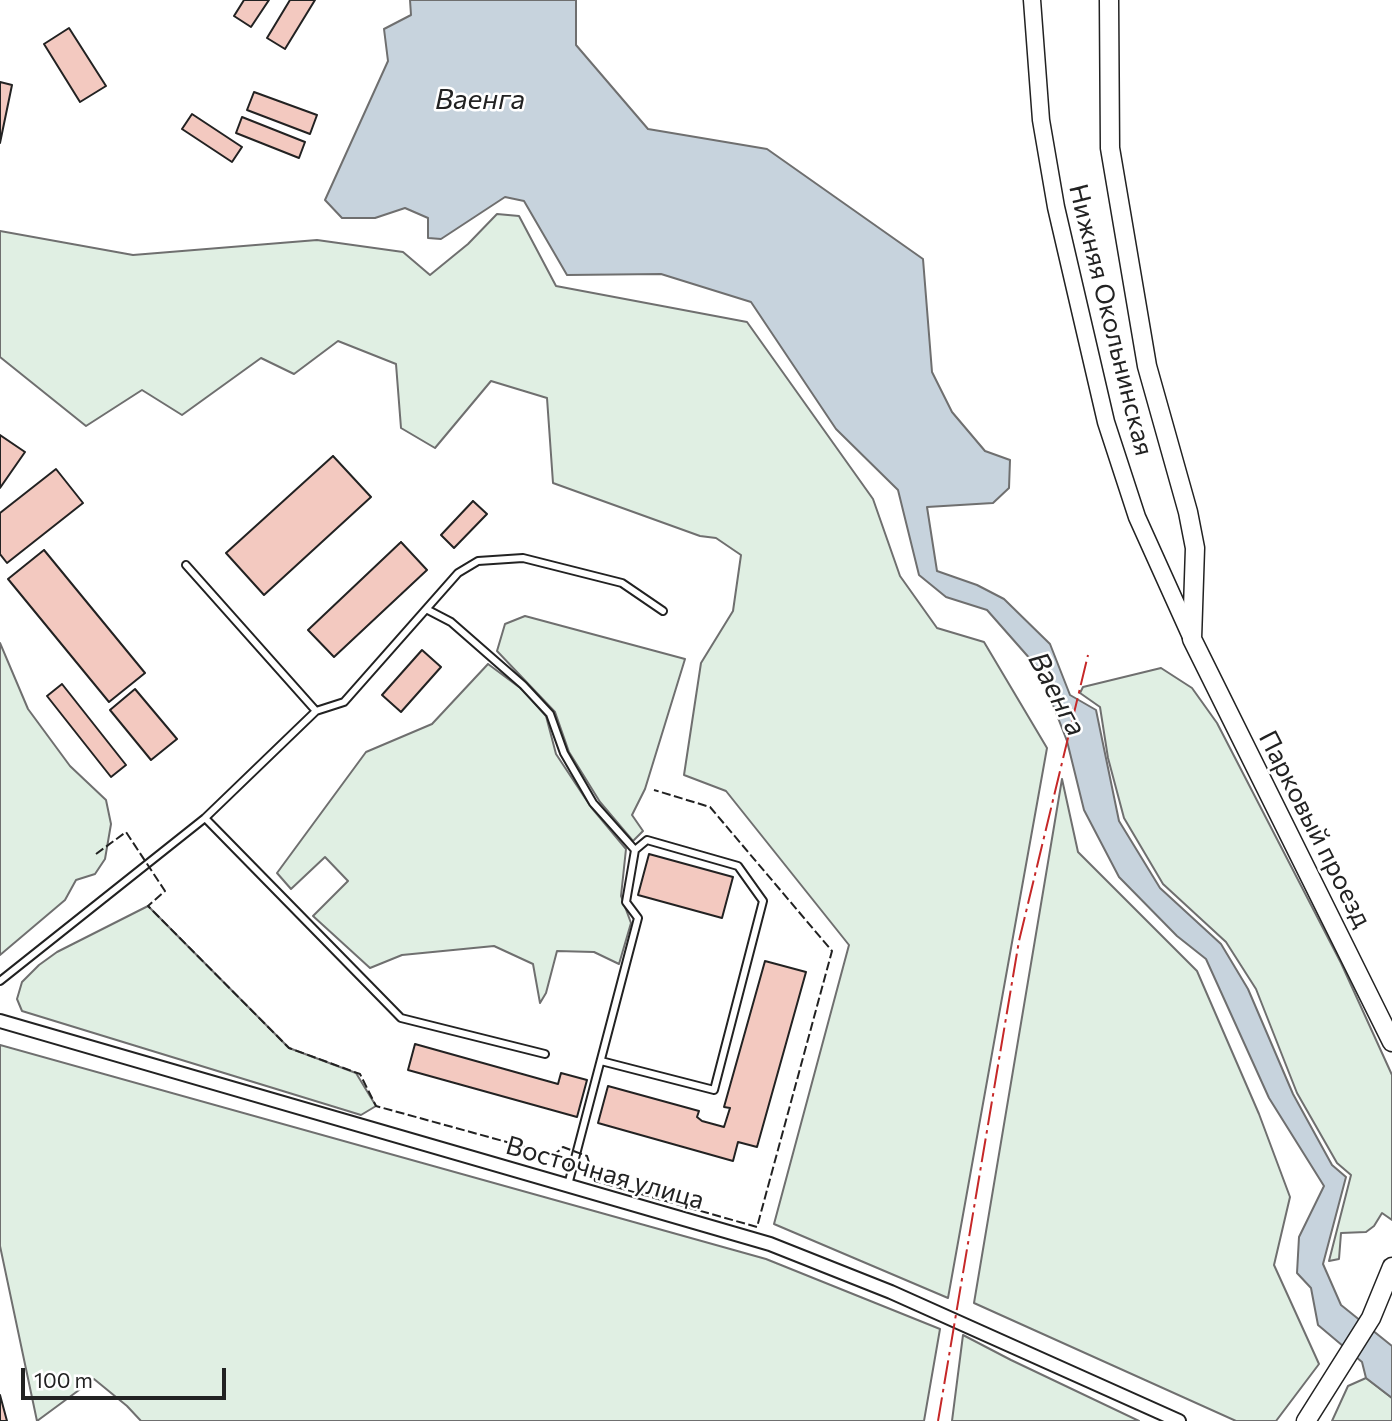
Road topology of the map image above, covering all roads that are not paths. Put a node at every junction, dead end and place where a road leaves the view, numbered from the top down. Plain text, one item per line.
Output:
1 (1032, 0) edge
2 (1109, 0) edge
3 (186, 565) dead end
4 (428, 610) junction
5 (663, 611) dead end
6 (1192, 639) junction
7 (316, 711) junction
8 (205, 818) junction
9 (635, 850) junction
10 (0, 981) edge
11 (0, 1021) edge
12 (1392, 1042) edge
13 (545, 1054) dead end
14 (601, 1061) junction
15 (568, 1185) junction
16 (1392, 1267) edge
17 (1387, 1291) edge
18 (1179, 1421) edge
19 (1306, 1421) edge

1 - 6 street, Нижняя Окольнинская
2 - 6 main road
3 - 7 lane
4 - 5 lane
4 - 7 lane
4 - 9 lane
6 - 12 main road, Парковый проезд
7 - 8 lane
8 - 10 lane
8 - 13 lane
9 - 14 lane
9 - 14 lane
11 - 15 street, Восточная улица
14 - 15 lane
15 - 18 street, Восточная улица
16 - 17 main road
17 - 19 main road

